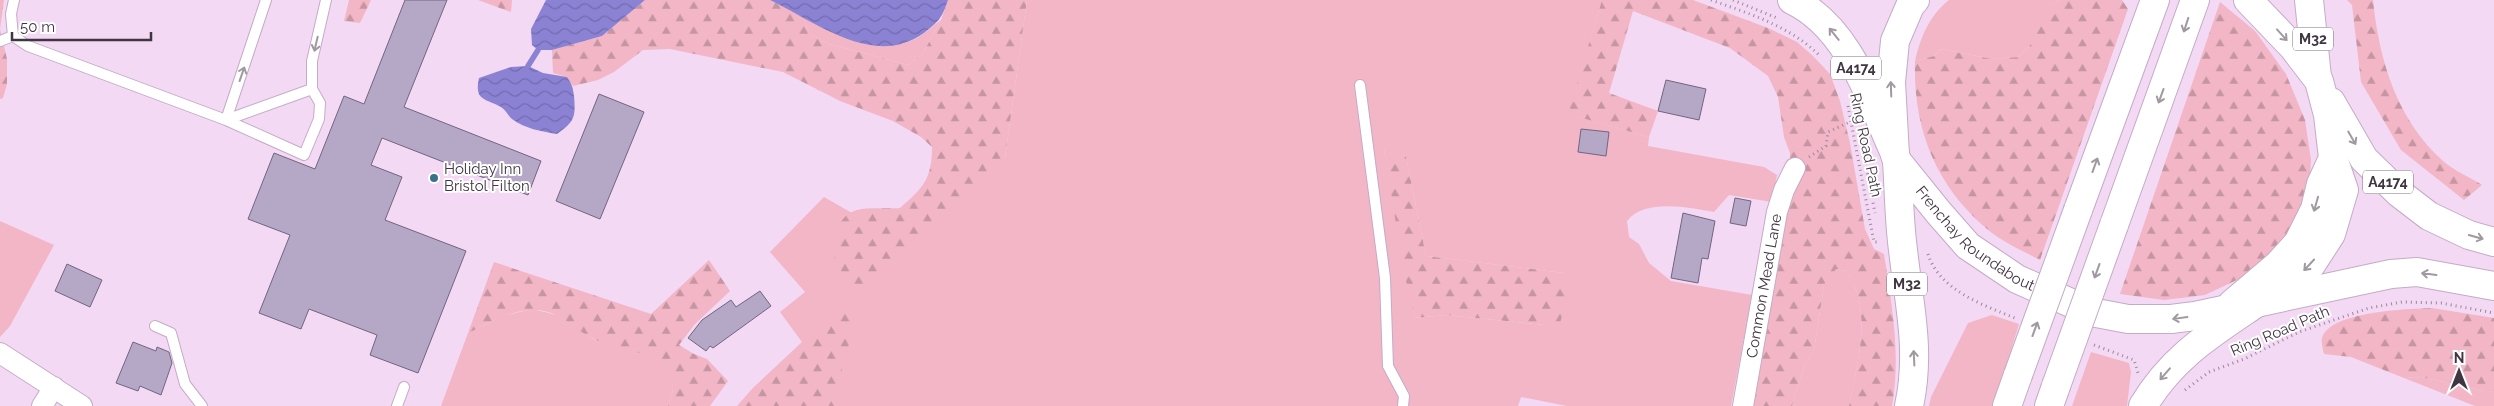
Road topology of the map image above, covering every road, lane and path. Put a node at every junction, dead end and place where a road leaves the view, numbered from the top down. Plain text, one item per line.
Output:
1 (14, 0) edge
2 (266, 0) edge
3 (326, 0) edge
4 (1712, 0) edge
5 (1733, 0) edge
6 (1915, 0) edge
7 (2155, 0) edge
8 (2195, 0) edge
9 (2248, 0) edge
10 (2309, 0) edge
11 (1787, 10) edge
12 (13, 36) junction
13 (0, 41) edge
14 (1826, 62) dead end
15 (2318, 79) junction
16 (1360, 85) dead end
17 (312, 89) junction
18 (1846, 101) dead end
19 (1857, 119) dead end
20 (226, 120) junction
21 (1852, 121) junction
22 (1859, 128) dead end
23 (1896, 158) junction
24 (2333, 158) junction
25 (1795, 168) joint
26 (1877, 223) dead end
27 (1887, 238) junction
28 (2494, 242) edge
29 (1927, 250) dead end
30 (2494, 286) edge
31 (2259, 301) junction
32 (2228, 308) junction
33 (2494, 313) edge
34 (2023, 321) dead end
35 (156, 326) dead end
36 (2088, 343) dead end
37 (0, 353) edge
38 (2138, 375) dead end
39 (54, 387) junction
40 (404, 387) dead end
41 (2177, 393) dead end
42 (2052, 396) edge
43 (42, 406) edge
44 (82, 406) edge
45 (202, 406) edge
46 (397, 406) edge
47 (1403, 406) edge
48 (1743, 406) edge
49 (1909, 406) edge
50 (2008, 406) edge
51 (2142, 406) edge

1 - 12 lane
20 -> 2 lane
3 -> 17 lane
4 - 14 path
5 - 11 path
23 -> 6 main road
50 -> 7 main road, bridge
8 -> 42 main road, bridge
9 -> 15 main road
10 - 15 main road, M32
23 -> 11 main road, A4174
12 - 13 lane
12 - 20 lane
15 - 24 main road
15 -> 28 main road, A4174
16 - 47 lane
17 - 20 lane
17 - 20 lane
18 - 21 path, Ring Road Path
19 - 21 path
21 - 25 path
21 - 27 path, Ring Road Path
22 - 26 path, Ring Road Path
23 - 27 main road, M32
32 -> 23 main road, Frenchay Roundabout
24 -> 31 main road
24 -> 32 main road, Frenchay Roundabout
25 - 48 street, Common Mead Lane
49 -> 27 main road, M32
29 - 34 path
30 -> 31 main road, Frenchay Roundabout
31 - 32 main road, Frenchay Roundabout
31 -> 51 main road
33 - 41 path, Ring Road Path
35 - 45 lane
36 - 38 path
37 - 39 street
39 - 43 street
39 - 44 street
40 - 46 lane

